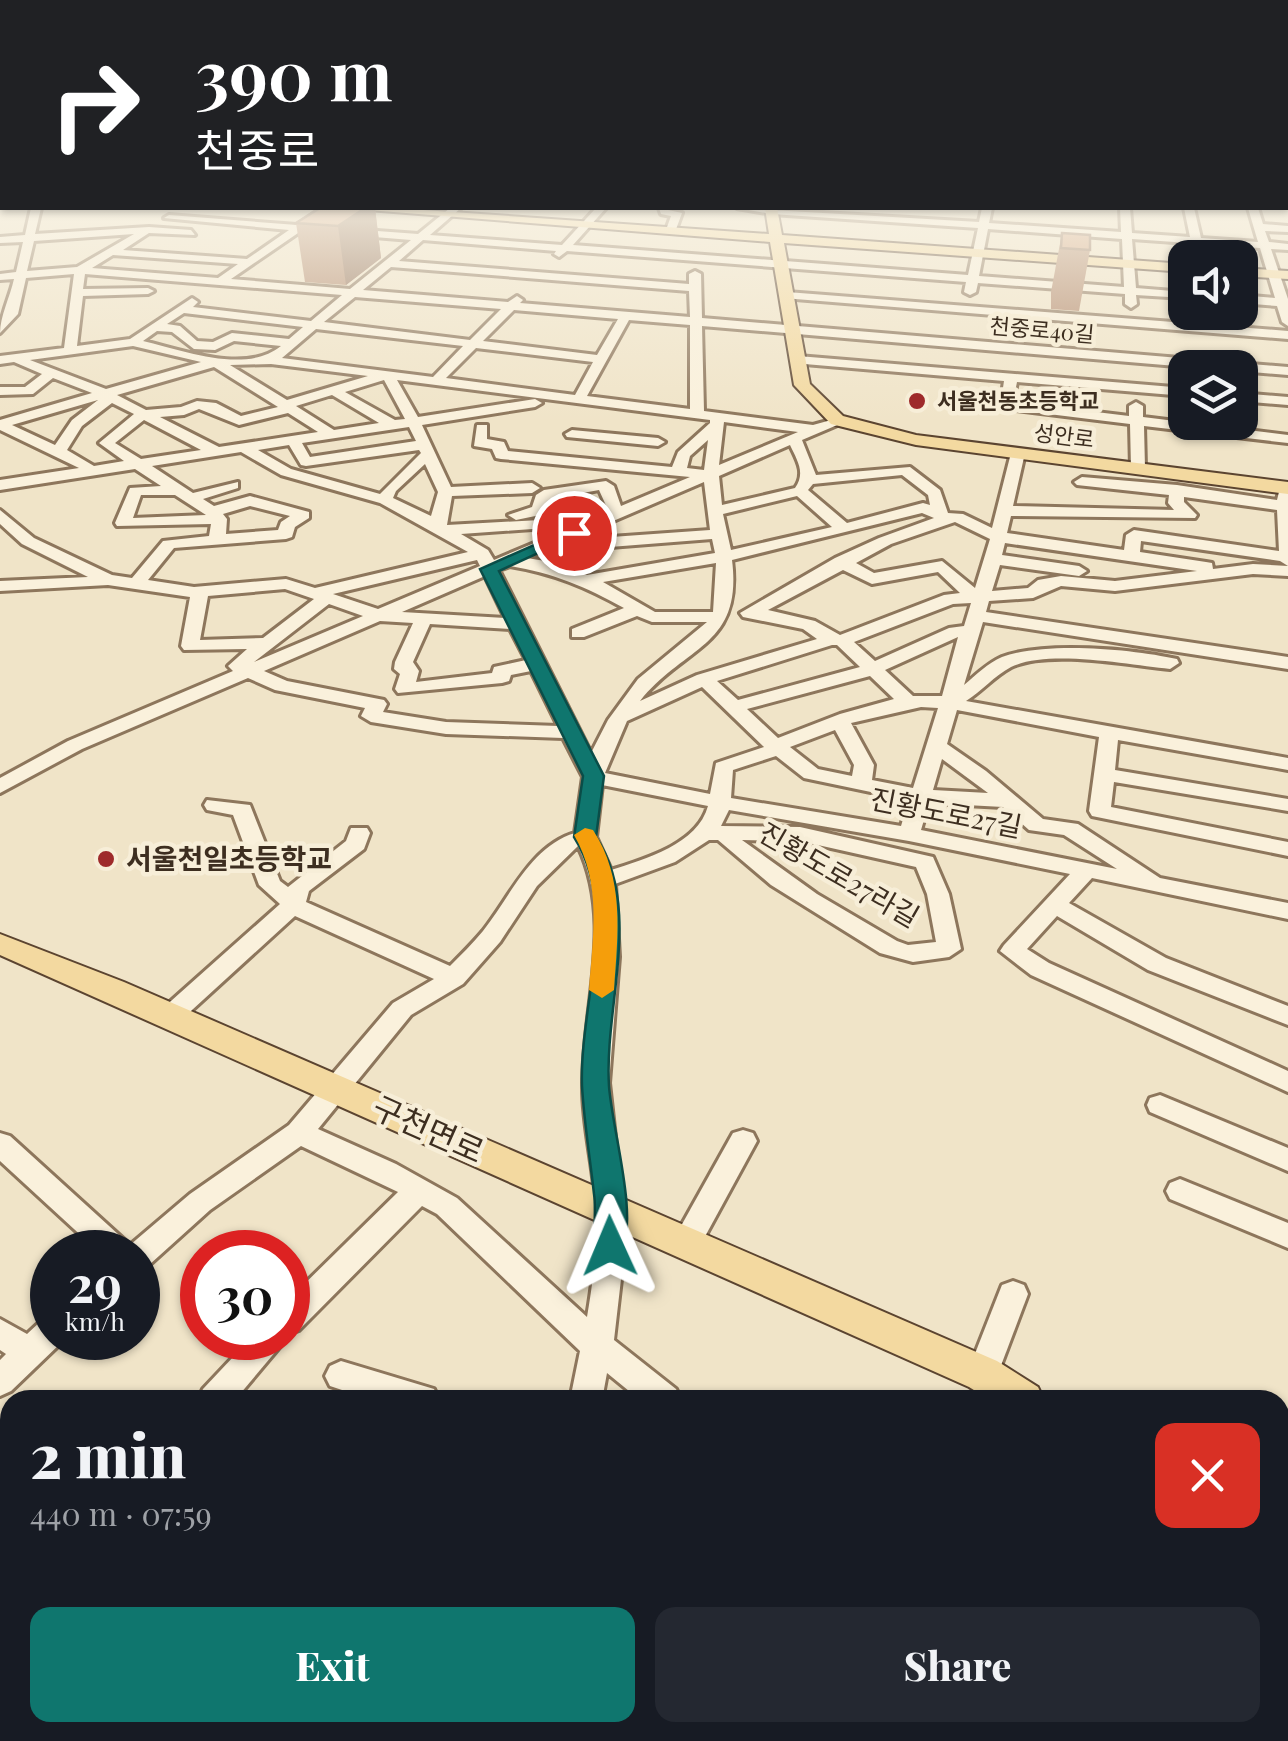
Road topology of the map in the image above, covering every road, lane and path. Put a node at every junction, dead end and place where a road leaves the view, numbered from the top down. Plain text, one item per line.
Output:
1 (25, 259) edge
2 (99, 259) edge
3 (211, 259) edge
4 (253, 259) edge
5 (393, 259) edge
6 (555, 259) edge
7 (695, 259) edge
8 (710, 259) edge
9 (781, 259) edge
10 (976, 259) edge
11 (1063, 259) edge
12 (1129, 259) edge
13 (249, 262) junction
14 (388, 263) junction
15 (1129, 264) junction
16 (782, 265) junction
17 (1168, 267) edge
18 (80, 270) junction
19 (22, 275) junction
20 (1281, 275) edge
21 (149, 276) junction
22 (299, 276) dead end
23 (539, 276) junction
24 (0, 277) edge
25 (973, 279) junction
26 (220, 282) junction
27 (285, 287) junction
28 (695, 288) junction
29 (129, 289) junction
30 (1130, 291) junction
31 (352, 292) junction
32 (77, 293) junction
33 (1168, 294) edge
34 (200, 296) junction
35 (786, 296) junction
36 (1258, 300) edge
37 (1285, 302) edge
38 (512, 306) junction
39 (181, 309) junction
40 (966, 310) junction
41 (626, 316) junction
42 (695, 321) junction
43 (1288, 322) edge
44 (1132, 323) junction
45 (315, 324) junction
46 (154, 328) junction
47 (0, 329) edge
48 (792, 329) junction
49 (1288, 335) edge
50 (133, 342) junction
51 (474, 343) junction
52 (958, 343) junction
53 (291, 344) junction
54 (194, 345) junction
55 (70, 350) junction
56 (178, 353) junction
57 (1134, 358) junction
58 (7, 359) edge
59 (602, 359) junction
60 (272, 360) junction
61 (798, 360) junction
62 (216, 362) junction
63 (1288, 370) edge
64 (52, 373) junction
65 (952, 374) junction
66 (387, 376) junction
67 (1011, 377) junction
68 (435, 382) junction
69 (1135, 388) junction
70 (0, 390) edge
71 (334, 390) junction
72 (1168, 391) edge
73 (108, 396) junction
74 (1258, 398) edge
75 (576, 400) junction
76 (1288, 401) edge
77 (287, 407) junction
78 (143, 414) junction
79 (693, 415) junction
80 (837, 420) junction
81 (1136, 420) junction
82 (717, 421) junction
83 (0, 424) edge
84 (391, 424) junction
85 (482, 428) junction
86 (814, 430) junction
87 (331, 434) junction
88 (572, 434) junction
89 (419, 438) junction
90 (794, 438) junction
91 (1288, 439) edge
92 (293, 440) junction
93 (658, 442) junction
94 (242, 448) junction
95 (58, 452) junction
96 (215, 452) junction
97 (1018, 453) junction
98 (558, 461) junction
99 (136, 463) junction
100 (1138, 468) junction
101 (89, 470) junction
102 (640, 470) junction
103 (678, 474) junction
104 (710, 474) junction
105 (1082, 482) dead end
106 (0, 485) edge
107 (233, 485) dead end
108 (804, 485) junction
109 (532, 488) dead end
110 (446, 492) junction
111 (184, 494) junction
112 (1285, 494) edge
113 (1176, 496) junction
114 (384, 500) junction
115 (1005, 509) junction
116 (716, 512) junction
117 (0, 515) edge
118 (215, 516) junction
119 (613, 516) junction
120 (948, 516) junction
121 (516, 524) junction
122 (440, 527) junction
123 (843, 528) junction
124 (718, 534) junction
125 (998, 537) junction
126 (216, 542) junction
127 (778, 544) junction
128 (542, 548) junction
129 (1132, 556) junction
130 (721, 557) junction
131 (1288, 559) edge
132 (993, 560) junction
133 (493, 562) junction
134 (842, 562) junction
135 (551, 566) junction
136 (1288, 571) edge
137 (1227, 572) junction
138 (892, 574) junction
139 (813, 576) junction
140 (108, 580) junction
141 (586, 580) junction
142 (1150, 580) junction
143 (1288, 580) edge
144 (136, 584) junction
145 (0, 586) edge
146 (200, 592) junction
147 (982, 595) junction
148 (318, 596) junction
149 (936, 603) junction
150 (638, 609) junction
151 (754, 612) junction
152 (380, 616) junction
153 (718, 619) junction
154 (423, 620) junction
155 (973, 623) junction
156 (516, 624) junction
157 (578, 633) dead end
158 (836, 640) junction
159 (270, 644) junction
160 (1170, 663) dead end
161 (1288, 663) edge
162 (536, 664) junction
163 (871, 670) junction
164 (248, 672) junction
165 (704, 679) junction
166 (197, 693) junction
167 (906, 700) junction
168 (950, 701) junction
169 (734, 708) junction
170 (621, 717) junction
171 (841, 722) junction
172 (570, 732) junction
173 (1109, 734) junction
174 (936, 746) junction
175 (776, 748) junction
176 (1288, 764) edge
177 (1104, 774) junction
178 (593, 776) junction
179 (1, 784) edge
180 (861, 784) junction
181 (920, 796) junction
182 (719, 802) junction
183 (1010, 802) junction
184 (215, 805) dead end
185 (1288, 805) edge
186 (359, 833) dead end
187 (899, 833) junction
188 (702, 834) junction
189 (800, 834) junction
190 (726, 836) junction
191 (585, 837) junction
192 (1288, 849) edge
193 (1086, 871) junction
194 (603, 880) junction
195 (1162, 887) junction
196 (294, 904) junction
197 (1055, 904) junction
198 (1288, 911) edge
199 (0, 944) edge
200 (454, 978) junction
201 (171, 1016) junction
202 (1288, 1016) edge
203 (1288, 1082) edge
204 (336, 1089) junction
205 (1160, 1105) dead end
206 (298, 1133) junction
207 (743, 1141) dead end
208 (0, 1144) edge
209 (1288, 1160) edge
210 (419, 1190) junction
211 (1180, 1191) dead end
212 (611, 1212) junction
213 (95, 1230) edge
214 (1288, 1236) edge
215 (160, 1237) edge
216 (686, 1244) junction
217 (1014, 1294) dead end
218 (310, 1298) edge
219 (0, 1333) edge
220 (597, 1346) junction
221 (28, 1352) joint
222 (251, 1360) edge
223 (983, 1374) junction
224 (341, 1376) dead end
225 (0, 1381) edge
226 (223, 1390) edge
227 (389, 1390) edge
228 (588, 1390) edge
229 (652, 1390) edge
230 (1008, 1390) edge

1 - 19 street
2 - 18 street
3 - 13 street
4 - 13 street
5 - 14 street
6 - 23 street
7 - 28 street
8 - 16 street
9 - 16 main road
10 - 25 street
11 - 15 main road
12 - 15 street
13 - 26 street
14 - 23 street
14 - 31 street
15 - 17 main road
15 - 30 street
16 - 25 street
16 - 35 main road
18 - 19 street, 천중로40길
18 - 21 street, 천중로40길
18 - 32 street
19 - 24 street, 천중로40길
19 - 47 street
20 - 37 street
21 - 26 street, 천중로40길
21 - 29 street
22 - 27 street
23 - 28 street
23 - 38 street
25 - 30 street
25 - 40 street
26 - 27 street, 천중로40길
26 - 34 street
27 - 31 street, 천중로40길
28 - 42 street
29 - 32 street
29 - 34 street
30 - 33 street
30 - 44 street
31 - 38 street, 천중로40길
31 - 45 street
32 - 55 street
34 - 39 street
35 - 40 street
35 - 48 main road
36 - 37 street
37 - 43 street
38 - 41 street, 천중로40길
38 - 51 street
39 - 45 street
39 - 46 street
40 - 44 street
40 - 52 street
41 - 42 street, 천중로40길
41 - 59 street
42 - 48 street, 천중로40길
42 - 79 street
44 - 49 street
44 - 57 street
45 - 51 street
45 - 53 street
46 - 50 street
46 - 54 street
48 - 52 street, 천중로40길
48 - 61 main road
50 - 55 street
50 - 56 street
51 - 59 street
51 - 68 street
52 - 57 street, 천중로40길
52 - 65 street
53 - 54 street
53 - 60 street
54 - 56 street
55 - 58 street
56 - 62 street
57 - 63 street, 천중로40길
57 - 69 street
58 - 64 street
59 - 75 street
60 - 62 street
60 - 66 street
61 - 65 street
61 - 80 main road
62 - 73 street
62 - 77 street
64 - 70 street
64 - 73 street
65 - 67 street
66 - 68 street
66 - 71 street
66 - 89 street
67 - 69 street
67 - 81 street
68 - 75 street
69 - 72 street
69 - 81 street
71 - 77 street
71 - 84 street
73 - 78 street
73 - 83 street
73 - 95 street
74 - 76 street
75 - 79 street
75 - 85 street
75 - 88 street
75 - 89 street
77 - 78 street
77 - 87 street
78 - 96 street
78 - 99 street
79 - 82 street
79 - 93 street
80 - 86 street
80 - 97 main road, 성안로
81 - 91 street
81 - 100 street
82 - 86 street
82 - 103 street
82 - 104 street
83 - 95 street
84 - 87 street
84 - 89 street
85 - 89 street
85 - 98 street
86 - 90 street
87 - 92 street
88 - 93 street
88 - 98 street
89 - 92 street
89 - 110 street
89 - 114 street
90 - 104 street
90 - 108 street
92 - 94 street
93 - 102 street
94 - 96 street
94 - 114 street
95 - 101 street
96 - 99 street
97 - 100 main road, 성안로
97 - 115 street
98 - 102 street
99 - 101 street
99 - 111 street
100 - 112 main road, 성안로
101 - 106 street
102 - 103 street
103 - 104 street
104 - 116 street
104 - 119 street
105 - 113 street
107 - 111 street
108 - 116 street
108 - 120 street
108 - 123 street
109 - 110 street
110 - 122 street
111 - 118 street
111 - 118 street
112 - 113 street
112 - 131 street
113 - 115 street
114 - 122 street
115 - 120 street
115 - 125 street
116 - 124 street
117 - 140 street
118 - 126 street
118 - 126 street
119 - 121 street
119 - 121 street
119 - 128 street
120 - 123 street
120 - 125 street
120 - 134 street
121 - 122 street
122 - 133 street
123 - 127 street
124 - 128 street
124 - 130 street
125 - 129 street
125 - 132 street
126 - 144 street
127 - 130 street
127 - 139 street
128 - 133 street
128 - 135 street
129 - 131 street
129 - 137 street
130 - 141 street
130 - 153 street
132 - 142 street
132 - 147 street
133 - 135 street
133 - 148 street
133 - 152 street
133 - 156 street
134 - 138 street
134 - 139 street
135 - 141 street
136 - 137 street
137 - 142 street
137 - 143 street
138 - 147 street
138 - 149 street
139 - 151 street
140 - 144 street
140 - 145 street
141 - 150 street
142 - 147 street
144 - 146 street
146 - 148 street
146 - 159 street
147 - 149 street
147 - 155 street
148 - 152 street
148 - 159 street
149 - 158 street
150 - 153 street
150 - 157 street
151 - 153 street
151 - 158 street
152 - 154 street
152 - 164 street
153 - 170 street
154 - 156 street
154 - 162 street
155 - 161 street
155 - 163 street
155 - 168 street
156 - 162 street
158 - 163 street
158 - 165 street
159 - 166 street
160 - 168 street
162 - 172 street
163 - 167 street
163 - 169 street
164 - 166 street
164 - 172 street
165 - 169 street
165 - 170 street
166 - 179 street
167 - 168 street
167 - 171 street
168 - 173 street
168 - 174 street
169 - 175 street
170 - 178 street
171 - 175 street
171 - 180 street
172 - 178 street
173 - 176 street
173 - 177 street
174 - 181 street
174 - 183 street
175 - 180 street
175 - 182 street
177 - 185 street
177 - 192 street
178 - 182 street, 진황도로27길
178 - 191 street
180 - 181 street
181 - 183 street
181 - 187 street
182 - 187 street, 진황도로27길
182 - 188 street
183 - 195 street
184 - 196 street
186 - 196 street
187 - 189 street, 진황도로27라길
187 - 193 street, 진황도로27길
188 - 190 street, 진황도로27라길
188 - 194 street
189 - 190 street, 진황도로27라길
189 - 190 street, 진황도로27라길
191 - 194 street
191 - 200 street
193 - 195 street, 진황도로27길
193 - 197 street
194 - 212 street
195 - 198 street, 진황도로27길
196 - 200 street
196 - 201 street
197 - 202 street
197 - 203 street
199 - 201 main road, 구천면로
200 - 204 street
201 - 204 main road, 구천면로
204 - 206 street
204 - 212 main road, 구천면로
205 - 209 street
206 - 210 street
206 - 215 street
207 - 216 street
208 - 213 street
210 - 218 street
210 - 220 street
211 - 214 street
212 - 216 main road, 구천면로
212 - 220 street
216 - 223 main road, 구천면로
217 - 223 street
219 - 221 street
220 - 228 street
220 - 229 street
221 - 225 street
222 - 226 street
223 - 230 main road, 구천면로
224 - 227 street

